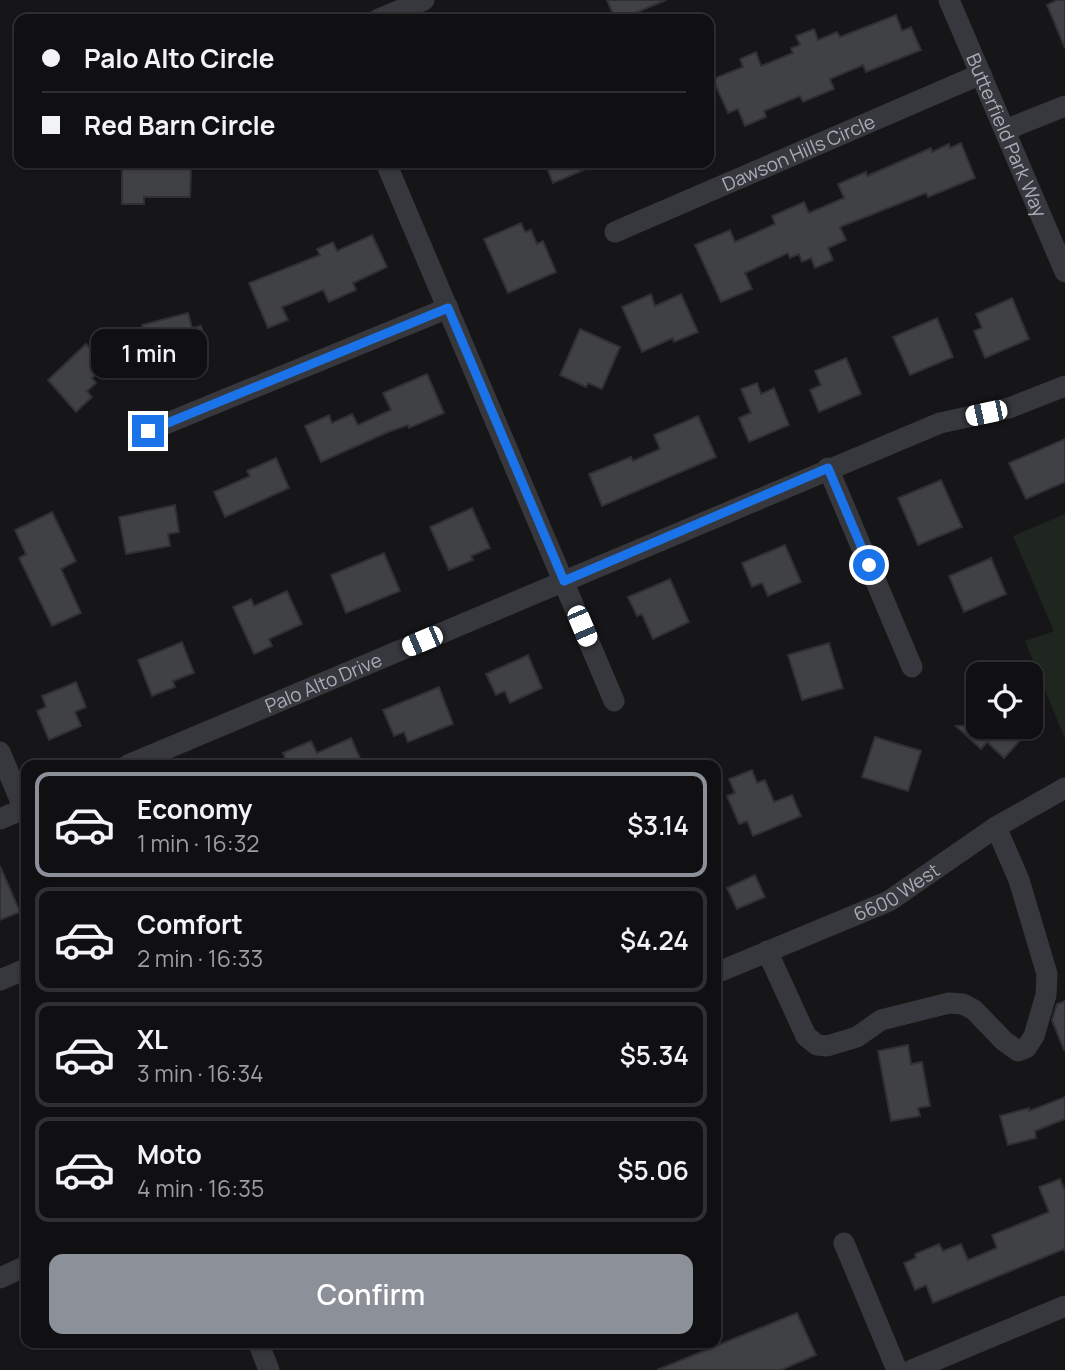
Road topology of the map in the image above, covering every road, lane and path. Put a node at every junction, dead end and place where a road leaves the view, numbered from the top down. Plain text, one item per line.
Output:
1 (424, 0) edge
2 (949, 0) edge
3 (391, 14) edge
4 (981, 74) junction
5 (1065, 106) edge
6 (1005, 130) junction
7 (388, 168) edge
8 (615, 232) dead end
9 (1065, 272) edge
10 (448, 308) junction
11 (1065, 386) edge
12 (148, 431) dead end
13 (828, 468) junction
14 (564, 581) junction
15 (912, 667) dead end
16 (614, 701) dead end
17 (0, 752) edge
18 (140, 760) edge
19 (1065, 788) edge
20 (21, 799) edge
21 (21, 812) edge
22 (0, 819) edge
23 (996, 827) junction
24 (767, 951) junction
25 (721, 971) edge
26 (21, 972) edge
27 (0, 980) edge
28 (844, 1242) dead end
29 (21, 1268) edge
30 (0, 1278) edge
31 (1065, 1306) edge
32 (260, 1348) edge
33 (269, 1370) edge
34 (897, 1370) edge
35 (912, 1370) edge

1 - 3 street
2 - 4 street, Butterfield Park Way
4 - 6 street, Butterfield Park Way
4 - 8 street, Dawson Hills Circle
5 - 6 street
6 - 9 street, Butterfield Park Way
7 - 10 street
10 - 12 street
10 - 14 street
11 - 13 street, Palo Alto Drive
13 - 14 street, Palo Alto Drive
13 - 15 street
14 - 16 street
14 - 18 street, Palo Alto Drive
17 - 20 street
19 - 23 street, 6600 West
21 - 22 street
23 - 24 street, 6600 West
23 - 24 street
24 - 25 street, 6600 West
26 - 27 street
28 - 34 street
29 - 30 street
31 - 35 street
32 - 33 street

